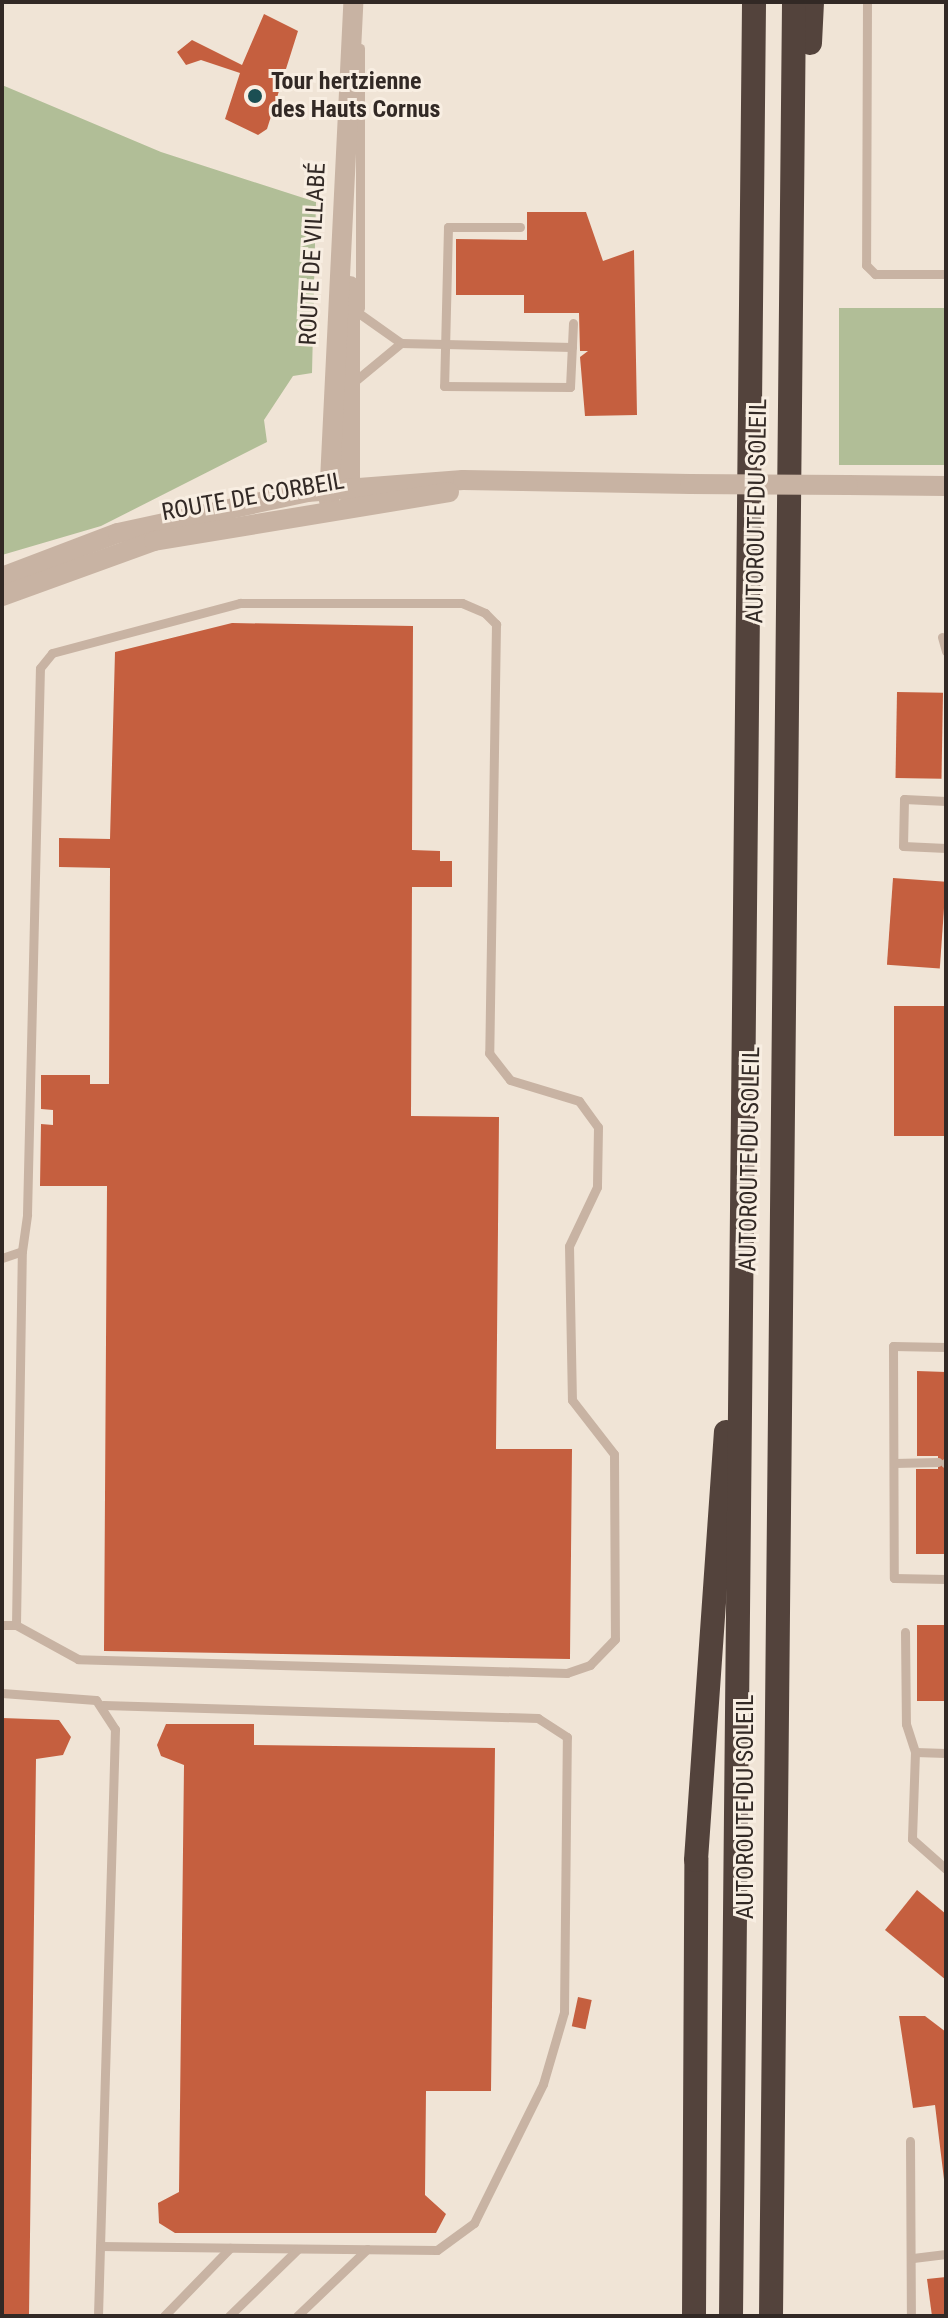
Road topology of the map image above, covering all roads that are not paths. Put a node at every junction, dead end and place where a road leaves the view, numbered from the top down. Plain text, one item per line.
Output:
1 (353, 2) edge
2 (365, 2) edge
3 (754, 2) edge
4 (794, 2) edge
5 (812, 2) edge
6 (867, 2) edge
7 (360, 48) junction
8 (796, 77) junction
9 (520, 227) dead end
10 (946, 274) edge
11 (360, 314) junction
12 (573, 323) dead end
13 (401, 343) junction
14 (446, 344) junction
15 (572, 347) junction
16 (359, 372) junction
17 (348, 395) junction
18 (946, 486) edge
19 (350, 497) junction
20 (329, 499) junction
21 (2, 577) edge
22 (2, 596) edge
23 (942, 637) dead end
24 (946, 651) edge
25 (946, 801) edge
26 (946, 848) edge
27 (22, 1251) junction
28 (2, 1258) edge
29 (946, 1347) edge
30 (737, 1352) junction
31 (894, 1463) junction
32 (943, 1463) edge
33 (946, 1579) edge
34 (2, 1625) edge
35 (16, 1625) junction
36 (905, 1632) dead end
37 (2, 1693) edge
38 (103, 1705) junction
39 (915, 1752) junction
40 (946, 1753) edge
41 (946, 1869) edge
42 (910, 2141) dead end
43 (690, 2147) junction
44 (100, 2246) junction
45 (230, 2248) junction
46 (298, 2249) junction
47 (367, 2249) junction
48 (946, 2254) edge
49 (913, 2258) junction
50 (773, 2277) junction
51 (98, 2316) edge
52 (164, 2316) edge
53 (229, 2316) edge
54 (297, 2316) edge
55 (677, 2316) edge
56 (694, 2316) edge
57 (731, 2316) edge
58 (771, 2316) edge
59 (782, 2316) edge
60 (911, 2316) edge

1 - 20 street, ROUTE DE VILLABÉ
2 - 7 street, ROUTE DE VILLABÉ
3 - 30 highway, AUTOROUTE DU SOLEIL
4 - 8 highway, AUTOROUTE DU SOLEIL
5 - 8 highway
6 - 10 lane
7 - 11 lane
7 - 17 street, ROUTE DE VILLABÉ
8 - 50 highway, AUTOROUTE DU SOLEIL
9 - 14 lane
11 - 13 lane
11 - 16 lane
12 - 15 lane
13 - 14 lane
13 - 16 lane
14 - 15 lane
14 - 15 lane
16 - 17 lane
17 - 19 street, ROUTE DE VILLABÉ
18 - 19 street, ROUTE DE CORBEIL, bridge
19 - 20 street, ROUTE DE CORBEIL
20 - 21 street, ROUTE DE CORBEIL
20 - 22 street, ROUTE DE CORBEIL
23 - 24 lane
25 - 26 lane
27 - 28 lane
27 - 35 lane
27 - 35 lane
29 - 31 lane
30 - 43 highway
30 - 57 highway, AUTOROUTE DU SOLEIL
31 - 32 lane
31 - 33 lane
34 - 35 lane
36 - 39 lane
37 - 38 lane
38 - 44 lane
38 - 47 lane
39 - 40 lane
39 - 41 lane
42 - 49 lane
43 - 55 highway
43 - 56 highway
44 - 45 lane
44 - 51 lane
45 - 46 lane
45 - 52 lane
46 - 47 lane
46 - 53 lane
47 - 54 lane
48 - 49 lane
49 - 60 lane
50 - 58 highway, AUTOROUTE DU SOLEIL
50 - 59 highway

